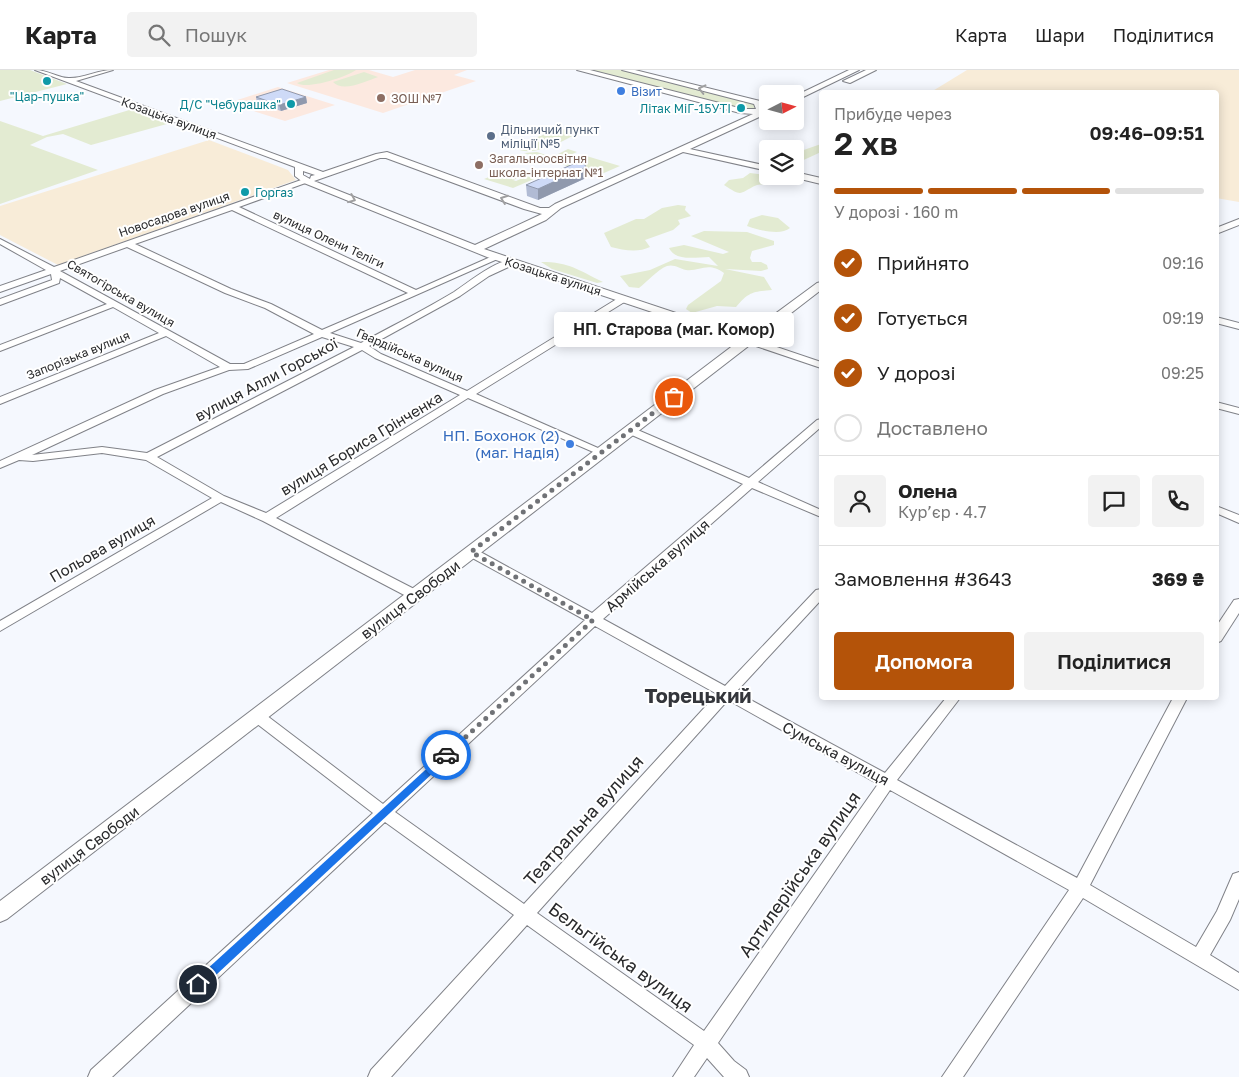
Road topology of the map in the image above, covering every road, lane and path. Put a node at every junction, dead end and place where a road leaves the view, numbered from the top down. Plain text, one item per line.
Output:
1 (39, 70) edge
2 (109, 70) edge
3 (581, 70) edge
4 (626, 70) edge
5 (855, 70) edge
6 (872, 70) edge
7 (659, 78) junction
8 (68, 81) junction
9 (640, 85) junction
10 (829, 90) edge
11 (819, 94) edge
12 (804, 95) edge
13 (804, 100) edge
14 (759, 105) edge
15 (759, 111) edge
16 (759, 114) edge
17 (681, 149) junction
18 (298, 166) junction
19 (759, 167) edge
20 (323, 175) junction
21 (804, 177) edge
22 (307, 181) junction
23 (819, 181) edge
24 (232, 207) junction
25 (551, 211) junction
26 (1239, 222) edge
27 (1219, 230) edge
28 (0, 241) edge
29 (127, 244) junction
30 (13, 248) junction
31 (475, 248) junction
32 (0, 252) edge
33 (498, 258) junction
34 (512, 262) junction
35 (55, 270) junction
36 (819, 286) edge
37 (0, 289) edge
38 (416, 293) junction
39 (623, 299) junction
40 (0, 302) edge
41 (114, 304) junction
42 (1219, 321) edge
43 (1239, 326) edge
44 (166, 333) junction
45 (322, 334) junction
46 (747, 340) junction
47 (362, 346) junction
48 (0, 348) edge
49 (819, 364) edge
50 (228, 367) junction
51 (470, 395) junction
52 (0, 401) edge
53 (1219, 406) edge
54 (1239, 411) edge
55 (819, 424) edge
56 (629, 430) junction
57 (602, 452) junction
58 (17, 457) junction
59 (149, 457) junction
60 (0, 464) edge
61 (751, 484) junction
62 (220, 498) junction
63 (1219, 510) edge
64 (819, 513) edge
65 (267, 518) junction
66 (1239, 519) edge
67 (471, 552) junction
68 (415, 595) junction
69 (819, 595) edge
70 (1239, 603) edge
71 (593, 620) junction
72 (0, 627) edge
73 (1219, 633) edge
74 (726, 693) junction
75 (950, 700) edge
76 (1179, 700) edge
77 (257, 716) junction
78 (888, 781) junction
79 (383, 812) junction
80 (1239, 879) edge
81 (1080, 888) junction
82 (0, 913) edge
83 (526, 913) junction
84 (1199, 958) junction
85 (1239, 982) edge
86 (706, 1043) junction
87 (98, 1077) edge
88 (378, 1077) edge
89 (684, 1077) edge
90 (739, 1077) edge
91 (952, 1077) edge

1 - 8 street, Козацька вулиця
2 - 8 street
3 - 9 street
4 - 7 street
5 - 12 street
6 - 10 street
7 - 9 street
14 -> 7 street
8 - 18 street, Козацька вулиця
9 - 15 street
11 - 13 street
16 - 17 street
17 - 19 street
17 - 25 street
18 - 20 street, Козацька вулиця
18 - 22 street
20 - 22 street, Новосадова вулиця
25 -> 20 street, Новосадова вулиця
21 - 23 street
22 - 24 street, Новосадова вулиця
22 -> 31 street, Козацька вулиця
24 - 29 street, Новосадова вулиця
24 - 38 street, вулиця Олени Теліги
25 - 31 street
26 - 27 street
28 - 30 street, Святогірська вулиця
29 - 35 street, Новосадова вулиця
29 - 45 street, Гвардійська вулиця
30 - 32 street
30 - 35 street, Святогірська вулиця
31 - 33 street, Козацька вулиця
33 - 34 street, Козацька вулиця
33 - 38 street, вулиця Алли Горської
34 - 39 street, Козацька вулиця
34 - 47 street, вулиця Алли Горської
35 - 37 street, Новосадова вулиця
35 - 40 street
35 - 41 street, Святогірська вулиця
36 - 46 street, вулиця Свободи
38 - 45 street, вулиця Алли Горської
39 - 46 street, Козацька вулиця
39 - 51 street, вулиця Бориса Грінченка
41 - 44 street, Святогірська вулиця
41 - 48 street
42 - 43 street
44 - 50 street, Святогірська вулиця
44 - 52 street, Запорізька вулиця
45 - 47 street, Гвардійська вулиця
45 - 50 street, вулиця Алли Горської
46 - 49 street, Козацька вулиця
46 - 56 street, вулиця Свободи
47 - 51 street, Гвардійська вулиця
47 - 59 street, вулиця Алли Горської
50 - 58 street, вулиця Алли Горської
51 - 57 street, Гвардійська вулиця
51 - 65 street, вулиця Бориса Грінченка
53 - 54 street
55 - 61 street, Армійська вулиця
56 - 57 street, вулиця Свободи
56 - 61 street
57 - 67 street, вулиця Свободи
58 - 59 street, вулиця Алли Горської
58 - 60 street, вулиця Алли Горської
59 - 62 street
61 - 64 street
61 - 71 street, Армійська вулиця
62 - 65 street
62 - 72 street, Польова вулиця
63 - 66 street
65 - 68 street
67 - 68 street, вулиця Свободи
67 - 71 street, Сумська вулиця
68 - 77 street, вулиця Свободи
69 - 74 street, Театральна вулиця
70 - 73 street
71 - 74 street, Сумська вулиця
71 - 79 street, Армійська вулиця
74 - 78 street, Сумська вулиця
74 - 83 street, Театральна вулиця
75 - 78 street, Артилерійська вулиця
76 - 81 street
77 - 79 street, Бельгійська вулиця
77 - 82 street, вулиця Свободи
78 - 81 street, Сумська вулиця
78 - 86 street, Артилерійська вулиця
79 - 83 street, Бельгійська вулиця
79 - 87 street, Армійська вулиця
80 - 84 street
81 - 84 street, Сумська вулиця
81 - 91 street
83 - 86 street, Бельгійська вулиця
83 - 88 street, Театральна вулиця
84 - 85 street, Сумська вулиця
86 - 89 street, Артилерійська вулиця
86 - 90 street, Бельгійська вулиця

